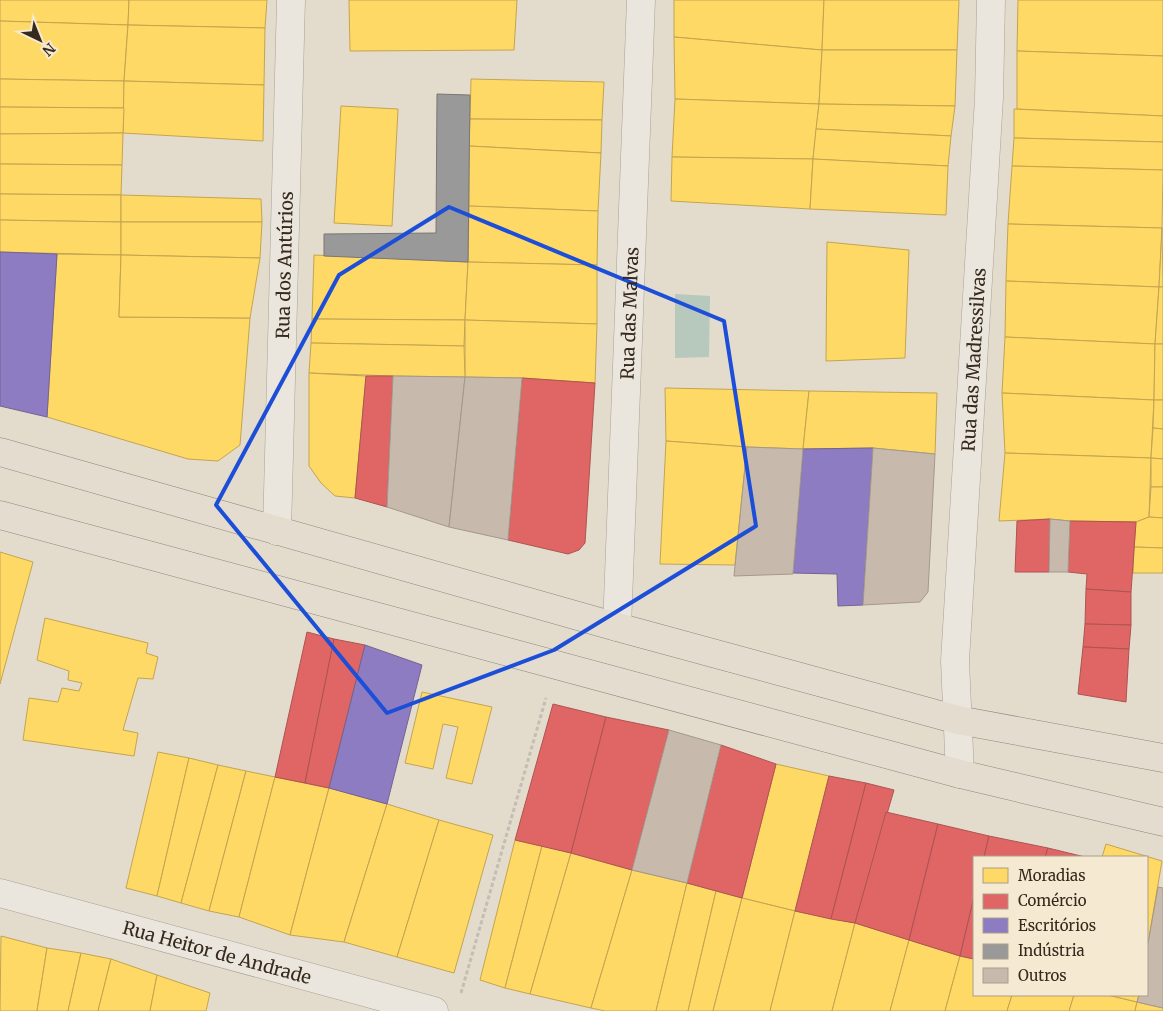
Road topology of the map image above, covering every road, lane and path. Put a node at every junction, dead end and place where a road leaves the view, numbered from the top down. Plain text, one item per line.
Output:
1 (291, 0) edge
2 (641, 0) edge
3 (991, 0) edge
4 (0, 452) edge
5 (0, 515) edge
6 (277, 531) junction
7 (617, 628) junction
8 (557, 664) junction
9 (958, 720) junction
10 (1163, 758) edge
11 (960, 774) junction
12 (1163, 822) edge
13 (0, 893) edge
14 (461, 994) dead end
15 (434, 1011) edge

1 - 6 street, Rua dos Antúrios
2 - 7 street, Rua das Malvas
3 - 9 street, Rua das Madressilvas
4 - 6 main road
5 - 8 main road
6 - 7 main road
7 - 9 main road
8 - 11 main road
8 - 14 path
9 - 10 main road
9 - 11 street, Rua das Madressilvas
11 - 12 main road
13 - 15 street, Rua Heitor de Andrade

